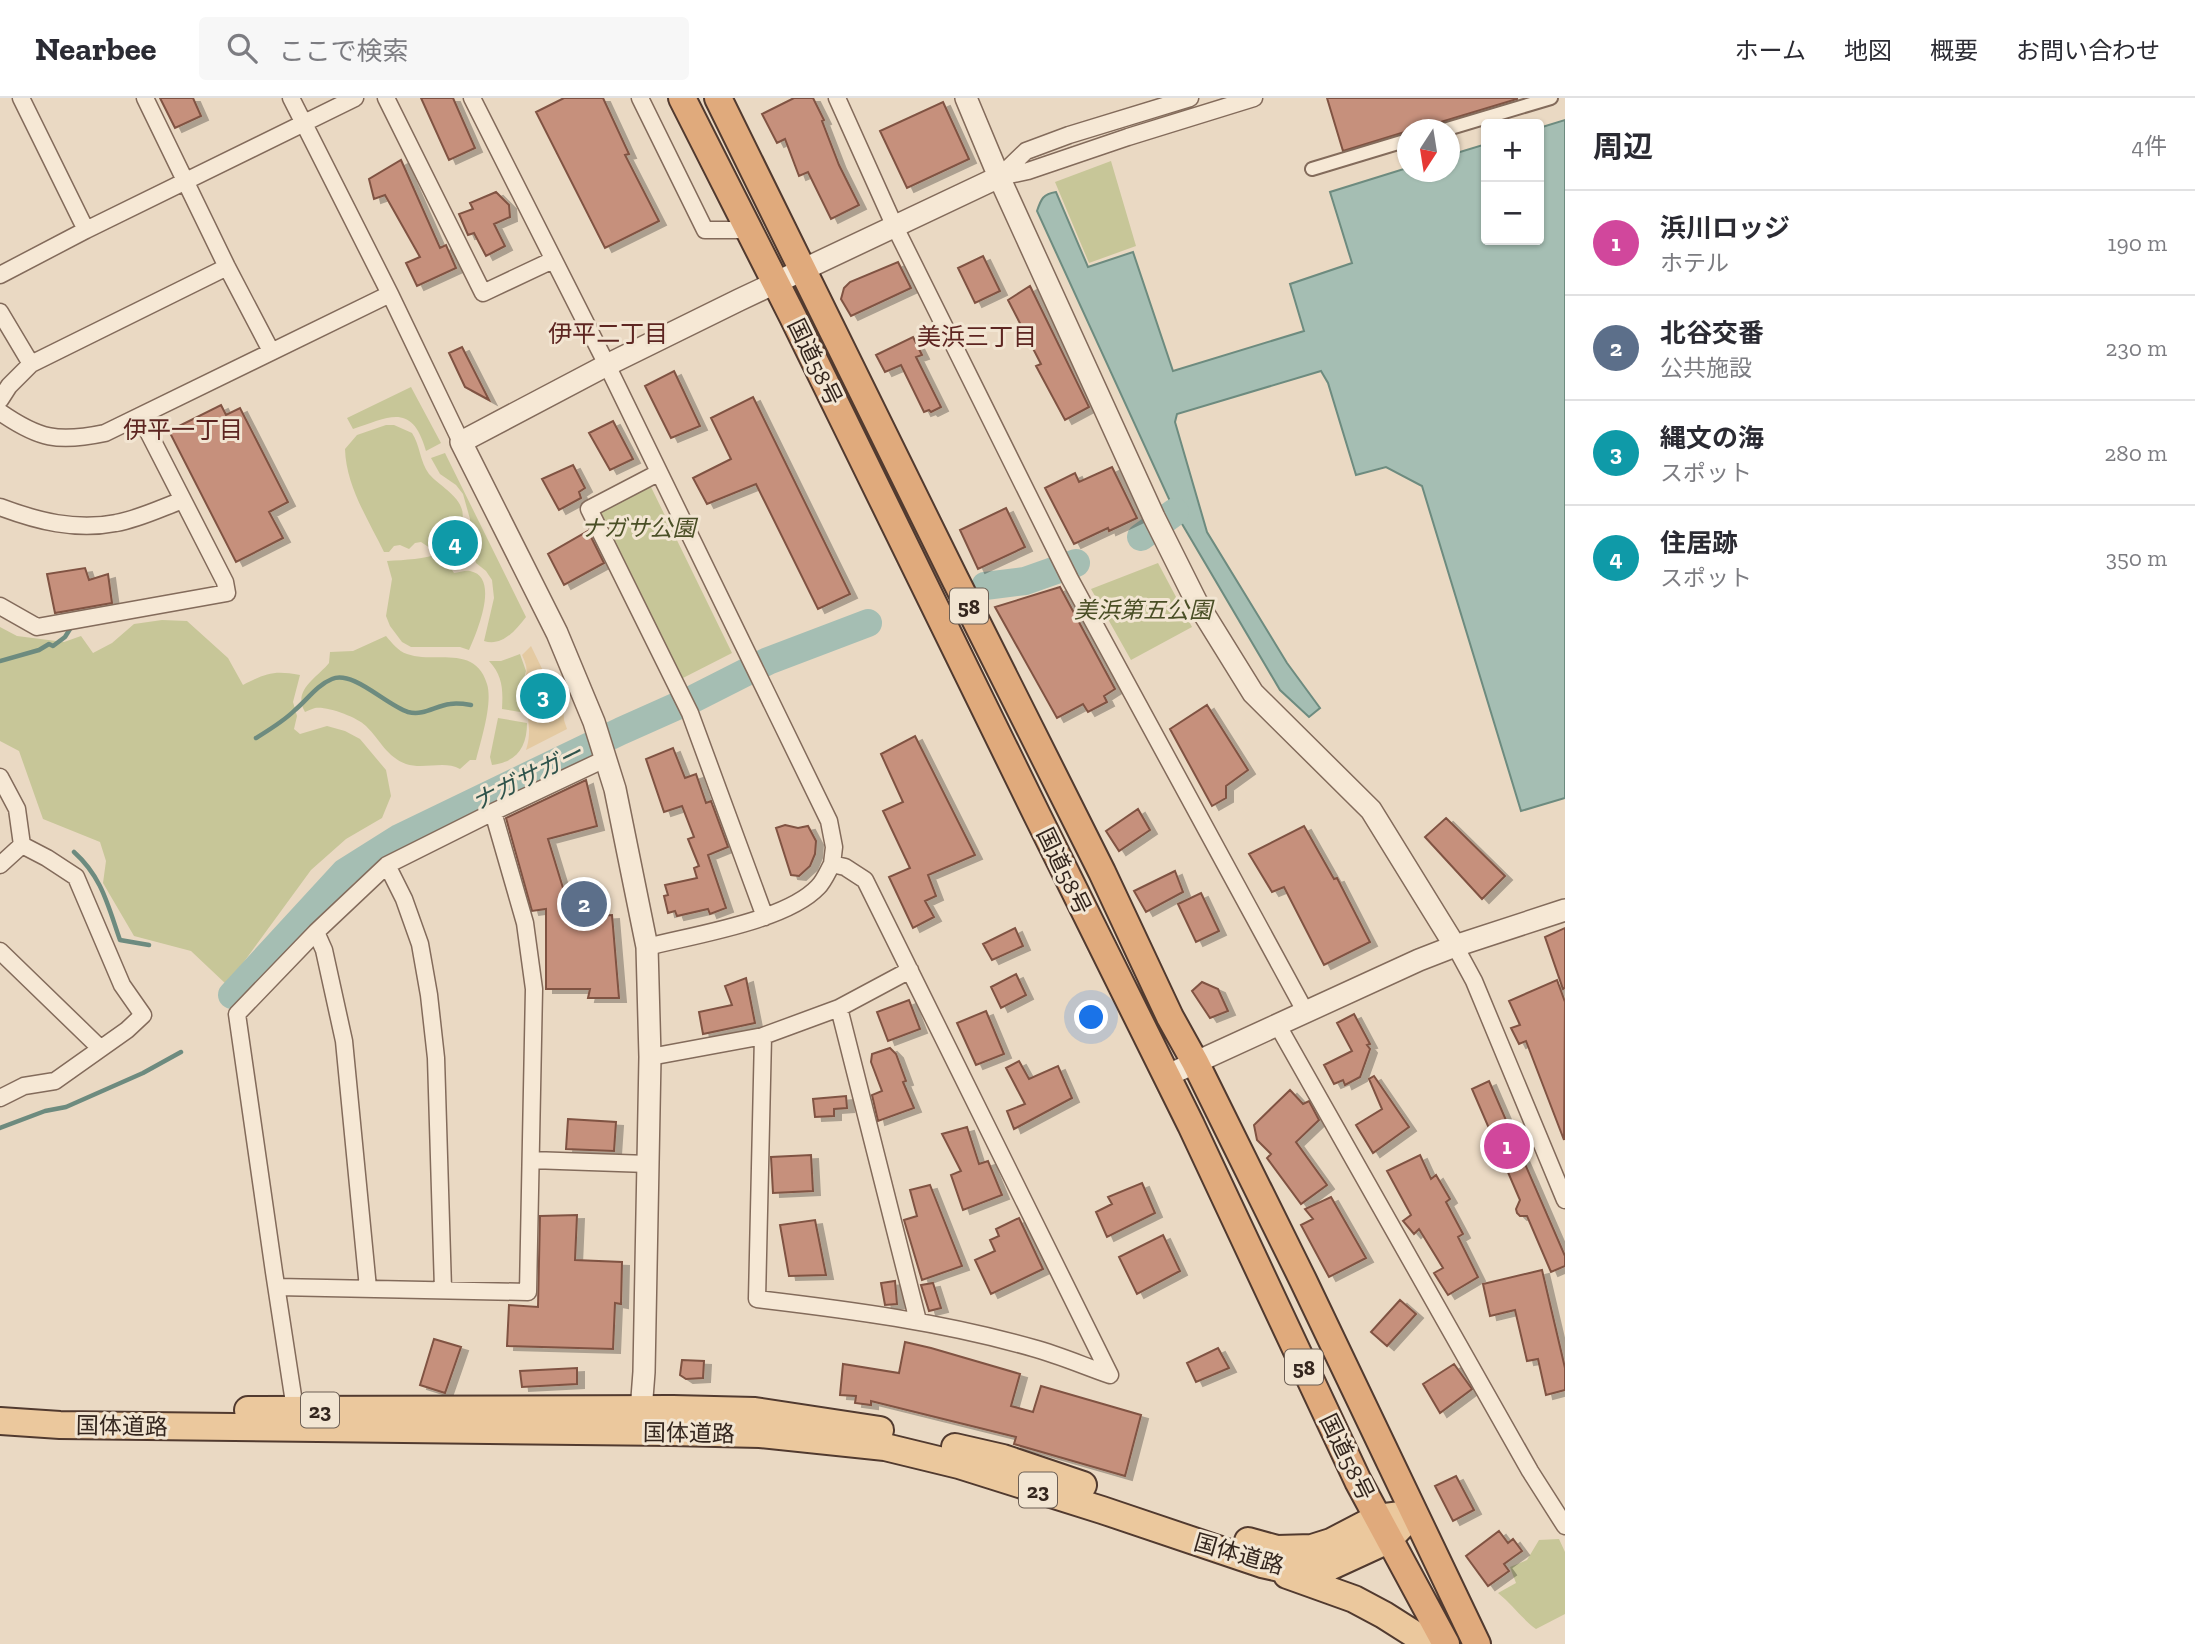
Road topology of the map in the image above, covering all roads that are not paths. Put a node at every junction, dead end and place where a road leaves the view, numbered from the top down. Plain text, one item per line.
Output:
1 (21, 98) edge
2 (145, 98) edge
3 (291, 98) edge
4 (355, 98) edge
5 (386, 98) edge
6 (472, 98) edge
7 (640, 98) edge
8 (682, 98) edge
9 (718, 98) edge
10 (836, 98) edge
11 (966, 98) edge
12 (1191, 98) edge
13 (1254, 98) edge
14 (1551, 98) edge
15 (303, 123) junction
16 (1460, 125) edge
17 (1397, 143) edge
18 (1312, 169) dead end
19 (999, 177) junction
20 (186, 181) junction
21 (895, 227) junction
22 (86, 230) junction
23 (748, 230) junction
24 (552, 260) junction
25 (228, 267) junction
26 (802, 269) junction
27 (0, 275) edge
28 (775, 282) junction
29 (390, 294) junction
30 (0, 312) edge
31 (271, 351) junction
32 (31, 364) junction
33 (607, 365) junction
34 (0, 400) edge
35 (0, 412) edge
36 (140, 416) junction
37 (461, 442) junction
38 (658, 473) junction
39 (183, 500) junction
40 (0, 508) edge
41 (0, 606) edge
42 (605, 759) junction
43 (0, 777) edge
44 (493, 812) junction
45 (22, 845) junction
46 (832, 864) junction
47 (387, 865) junction
48 (0, 866) edge
49 (1565, 910) edge
50 (765, 918) junction
51 (316, 932) junction
52 (1455, 946) junction
53 (647, 947) junction
54 (0, 951) edge
55 (910, 970) junction
56 (839, 1008) junction
57 (1305, 1011) junction
58 (1277, 1024) junction
59 (763, 1036) junction
60 (100, 1048) junction
61 (650, 1057) junction
62 (1195, 1062) junction
63 (1166, 1076) junction
64 (0, 1098) edge
65 (531, 1160) junction
66 (648, 1164) junction
67 (1565, 1200) edge
68 (277, 1287) junction
69 (368, 1288) junction
70 (443, 1289) junction
71 (918, 1321) junction
72 (0, 1408) edge
73 (295, 1409) junction
74 (640, 1420) junction
75 (0, 1421) edge
76 (1413, 1514) junction
77 (1565, 1526) edge
78 (1383, 1529) junction
79 (1262, 1564) junction
80 (1425, 1644) edge
81 (1446, 1644) edge
82 (1477, 1644) edge

1 - 22 street
2 - 20 street
3 - 15 street
4 - 15 street
5 - 24 street
6 - 24 street
7 - 23 street
8 - 23 highway, 国道58号 / 58
9 - 26 highway, 国道58号 / 58
10 - 21 street
11 - 19 street
12 - 19 street
13 - 19 street
14 - 16 street
15 - 20 street
15 - 29 street
17 - 18 street
19 - 21 street
19 - 52 street
20 - 22 street
20 - 25 street
21 - 26 street
21 - 57 street
22 - 27 street
23 - 28 highway, 国道58号 / 58
24 - 33 street
25 - 31 street
25 - 32 street
26 - 28 street
26 - 62 highway, 国道58号 / 58
28 - 33 street
28 - 63 highway, 国道58号 / 58
29 - 31 street
29 - 37 street
30 - 32 street
31 - 36 street
32 - 34 street
33 - 37 street
33 - 38 street
35 - 36 street
36 - 39 street
37 - 42 street
38 - 46 street
38 - 50 street
39 - 40 street
39 - 41 street
42 - 44 street
42 - 53 street
43 - 45 street
44 - 47 street
44 - 65 street
45 - 48 street
45 - 60 street
46 - 50 street
46 - 55 street
47 - 51 street
47 - 70 street
49 - 52 street
50 - 53 street
51 - 68 street
51 - 69 street
52 - 57 street
52 - 67 street
53 - 61 street
54 - 60 street
55 - 56 street
55 - 71 street
56 - 59 street
56 - 71 street
57 - 58 street
58 - 62 street
58 - 77 street
59 - 61 street
59 - 71 street
60 - 64 street
61 - 66 street
62 - 63 street
62 - 76 highway, 国道58号 / 58
63 - 78 highway, 国道58号 / 58
65 - 66 street
65 - 70 street
66 - 74 street
68 - 69 street
68 - 73 street
69 - 70 street
72 - 73 main road, 国体道路 / 23
73 - 74 main road, 国体道路 / 23
74 - 75 main road, 国体道路 / 23
74 - 78 main road, 国体道路 / 23
74 - 79 main road, 国体道路 / 23
76 - 78 main road, 国体道路 / 23
76 - 82 highway, 国道58号 / 58
78 - 79 main road, 国体道路 / 23
78 - 81 highway, 国道58号 / 58
79 - 80 main road

